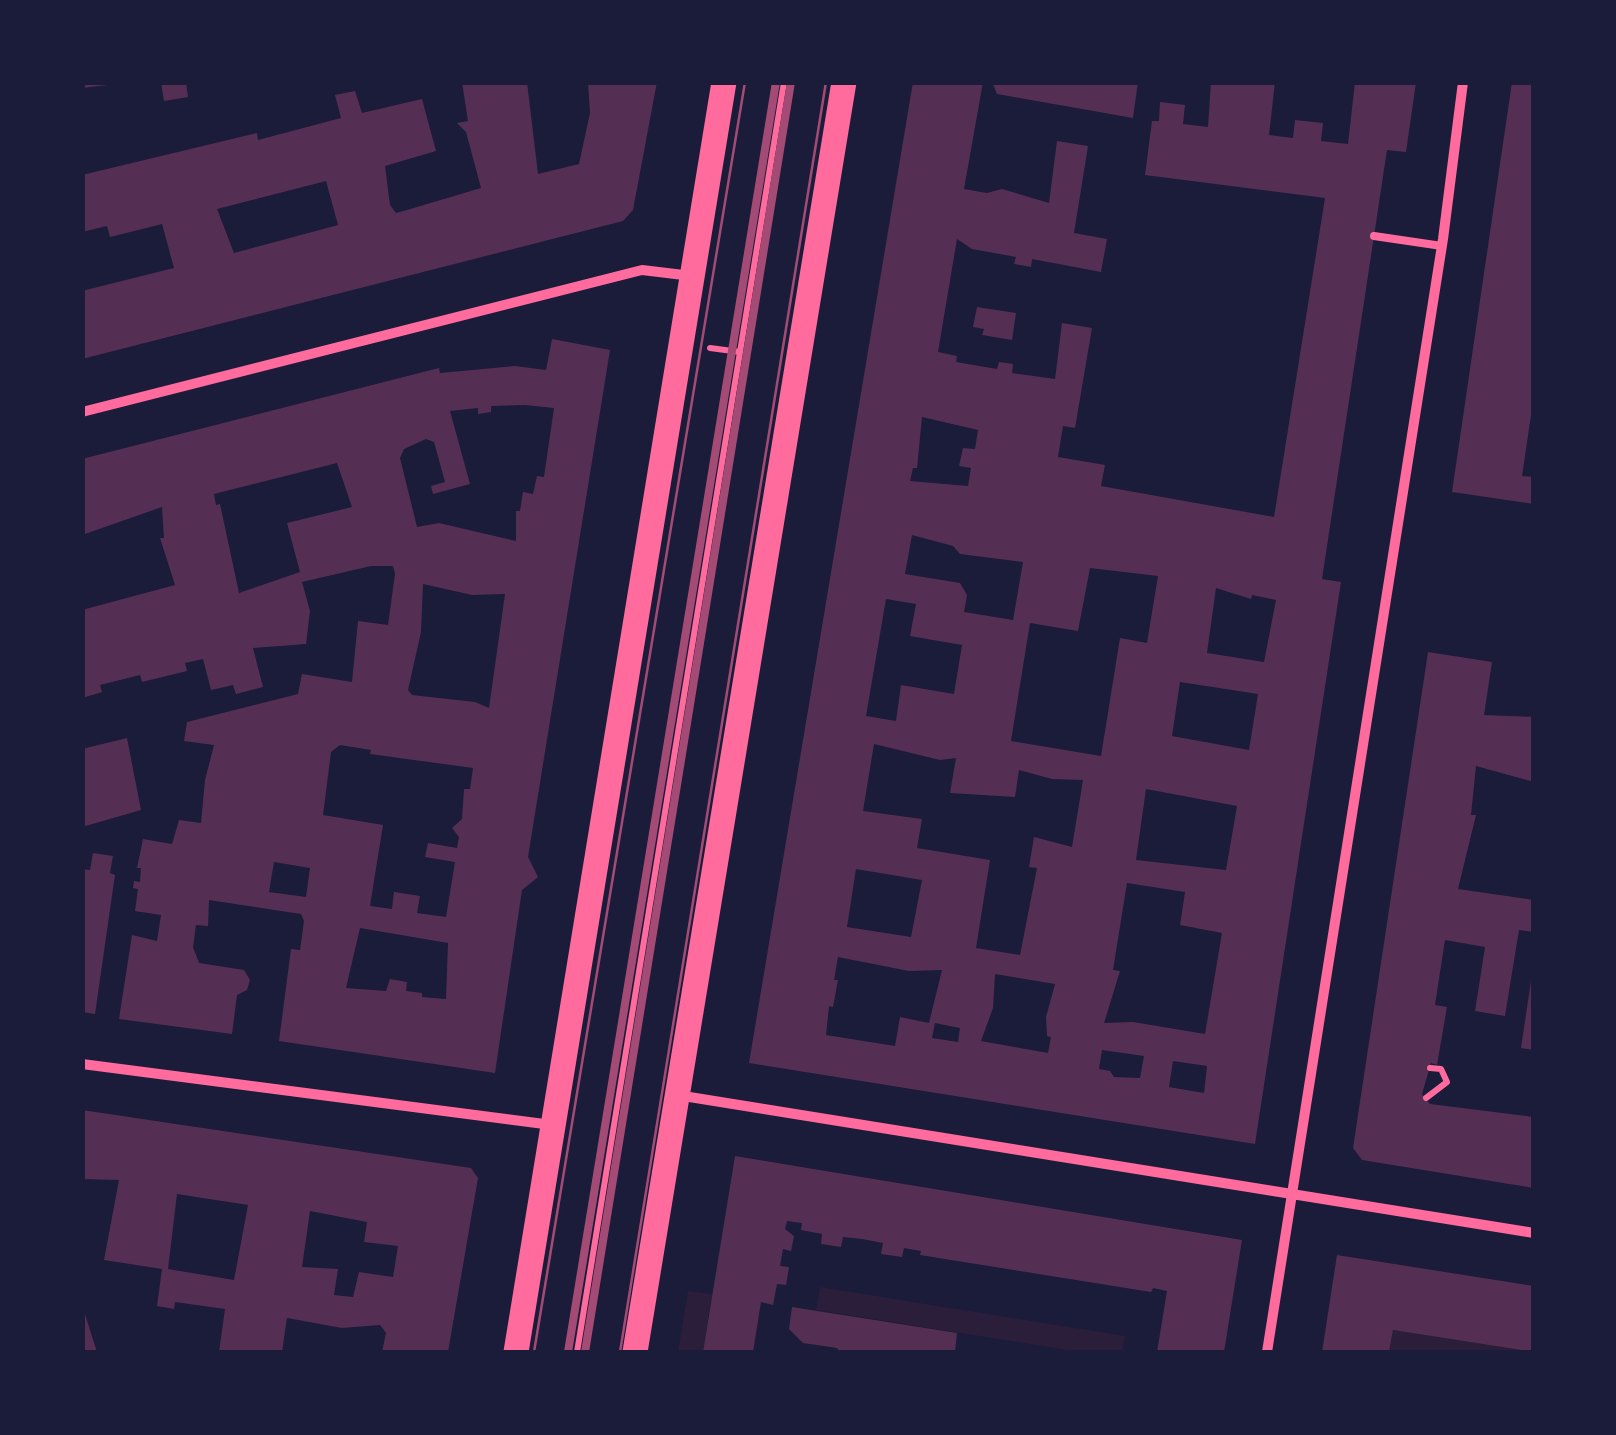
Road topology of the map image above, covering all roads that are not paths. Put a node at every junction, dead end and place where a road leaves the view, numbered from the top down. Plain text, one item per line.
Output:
1 (724, 82) edge
2 (844, 82) edge
3 (1463, 82) edge
4 (1374, 236) dead end
5 (1442, 246) junction
6 (693, 276) junction
7 (82, 412) edge
8 (82, 1064) edge
9 (676, 1095) junction
10 (554, 1126) junction
11 (1291, 1193) junction
12 (1534, 1233) edge
13 (516, 1352) edge
14 (634, 1352) edge
15 (1266, 1352) edge

1 - 6 main road
2 - 9 main road
3 - 5 street
4 - 5 lane
5 - 11 street
6 - 7 street
6 - 10 main road
8 - 10 street
9 - 11 street
9 - 14 main road
10 - 13 main road
11 - 12 street
11 - 15 street

